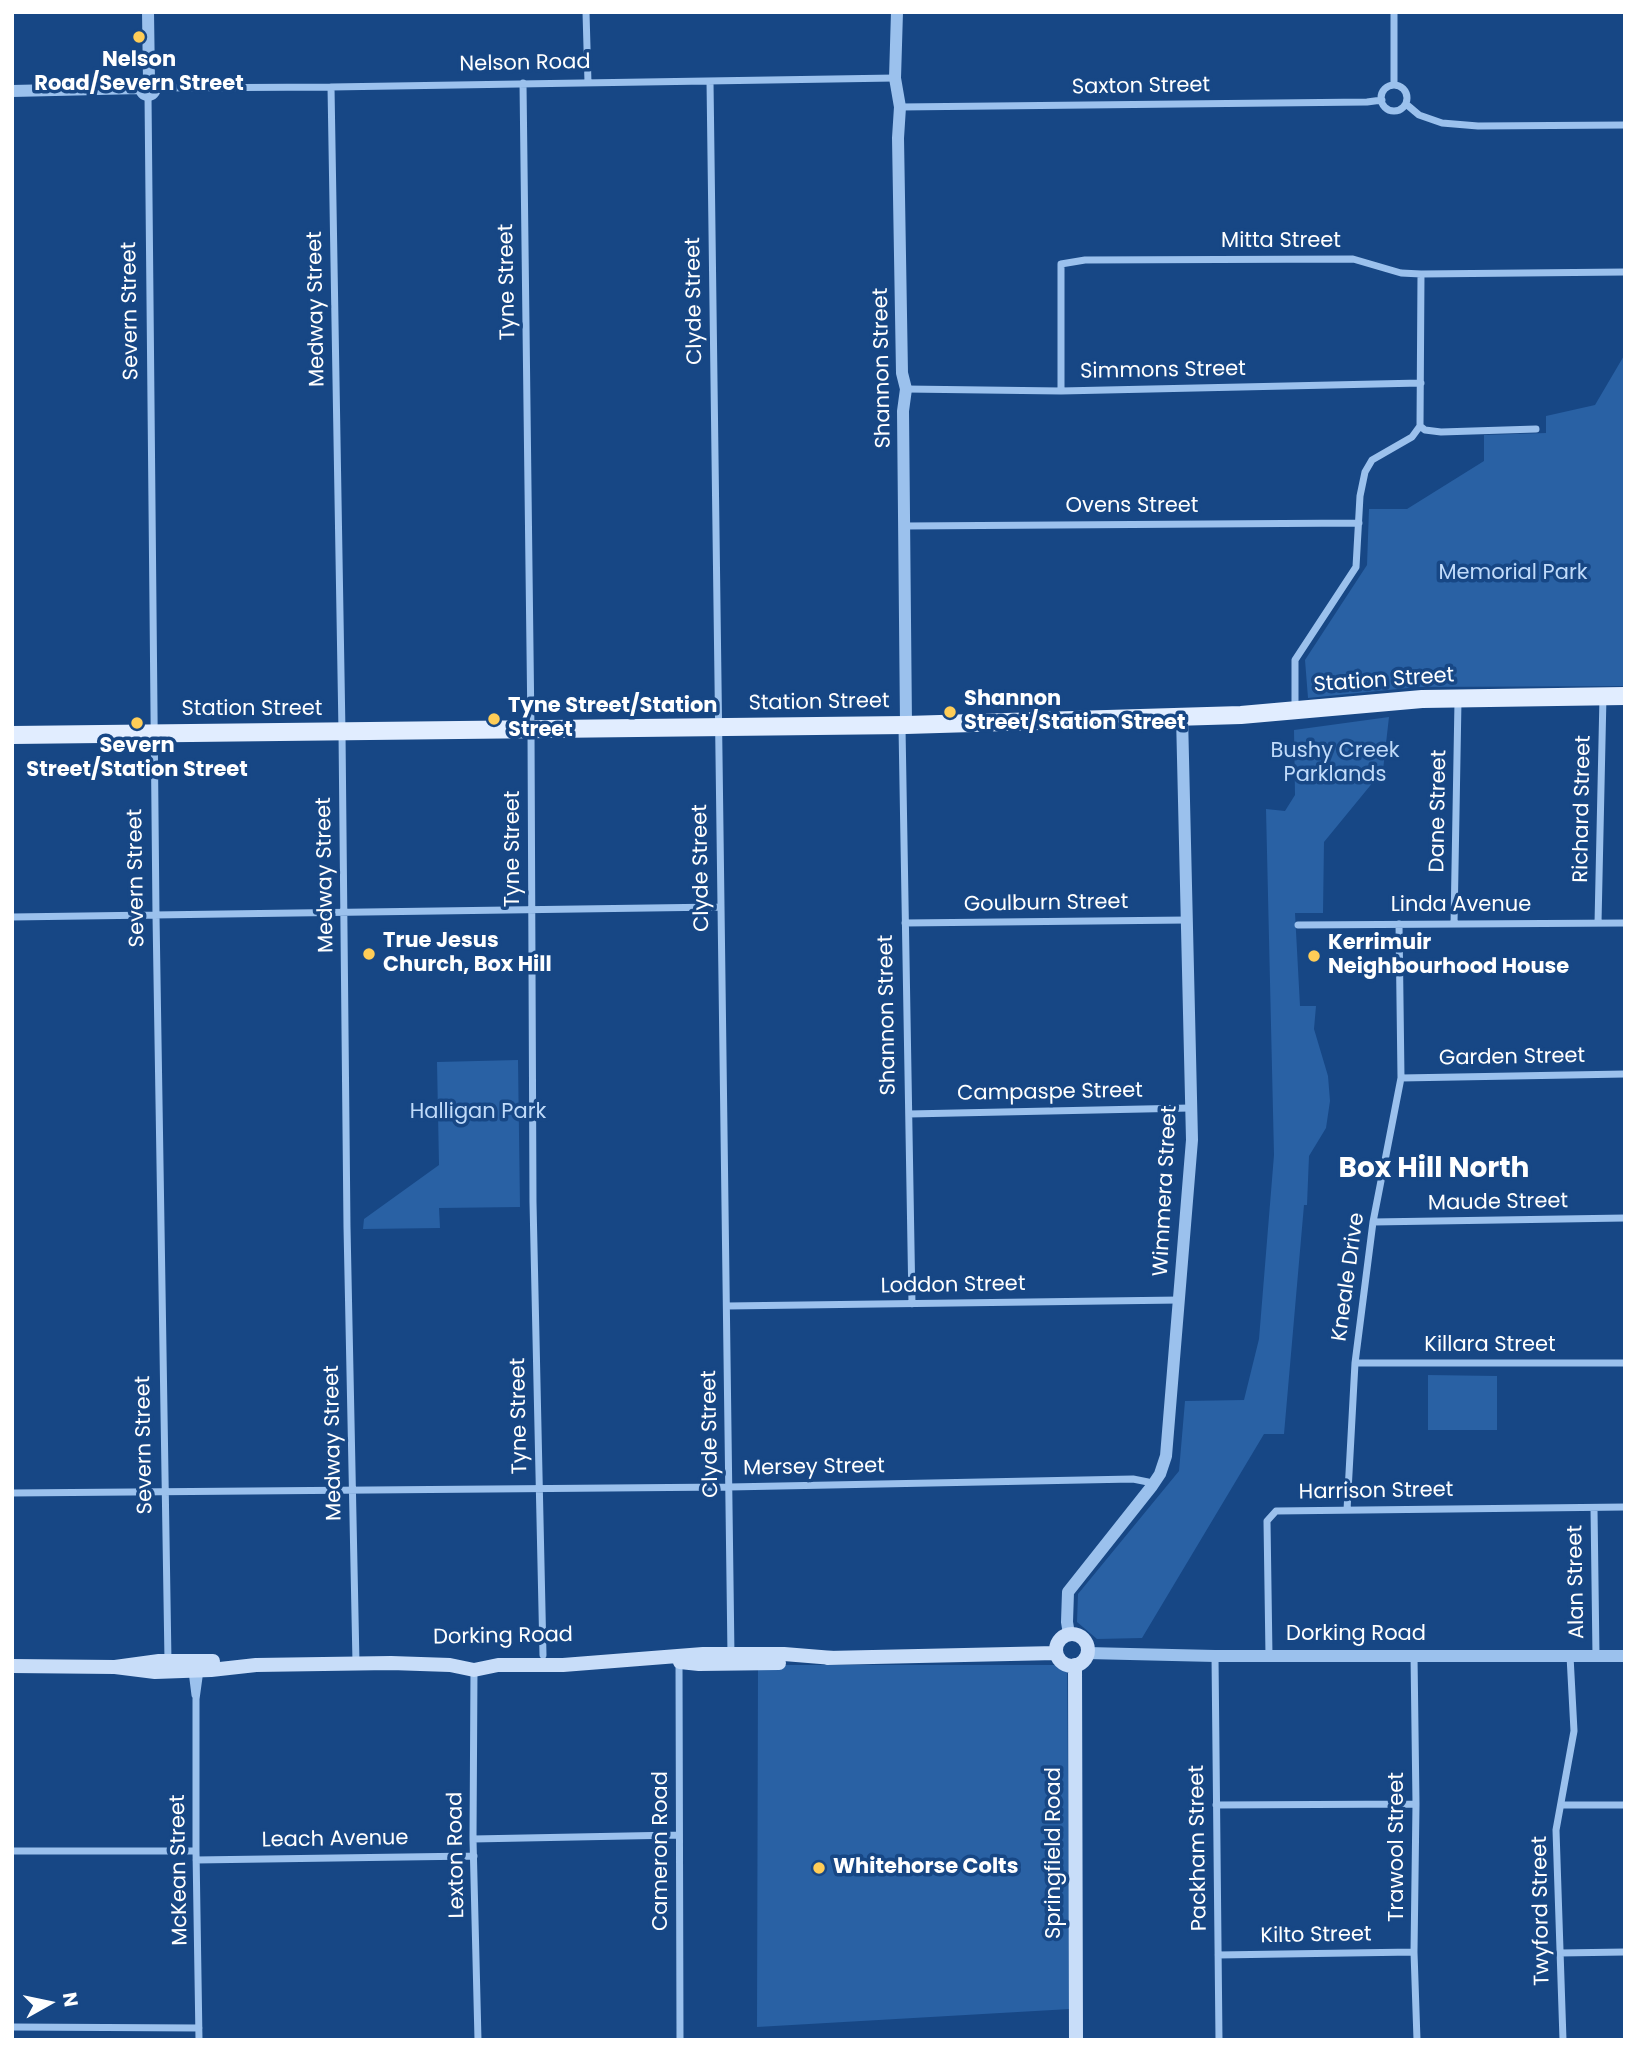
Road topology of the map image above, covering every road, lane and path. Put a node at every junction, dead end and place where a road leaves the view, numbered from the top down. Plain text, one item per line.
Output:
1 (148, 12) edge
2 (586, 12) edge
3 (897, 12) edge
4 (1394, 12) edge
5 (895, 78) junction
6 (710, 81) junction
7 (523, 83) junction
8 (588, 83) junction
9 (1394, 85) junction
10 (331, 87) junction
11 (148, 88) junction
12 (12, 91) edge
13 (1382, 100) junction
14 (1406, 104) junction
15 (900, 107) junction
16 (1625, 125) edge
17 (1625, 271) edge
18 (1421, 274) junction
19 (1421, 383) junction
20 (906, 389) junction
21 (1061, 391) junction
22 (1420, 426) junction
23 (1536, 429) dead end
24 (1359, 523) junction
25 (905, 526) junction
26 (1603, 696) junction
27 (1625, 696) edge
28 (1458, 698) junction
29 (1295, 710) junction
30 (1182, 716) junction
31 (904, 725) junction
32 (717, 726) junction
33 (531, 730) junction
34 (342, 732) junction
35 (155, 733) junction
36 (12, 735) edge
37 (720, 907) junction
38 (532, 910) junction
39 (344, 913) junction
40 (156, 915) junction
41 (12, 917) edge
42 (1187, 919) junction
43 (905, 923) junction
44 (1598, 923) junction
45 (1625, 923) edge
46 (1399, 924) junction
47 (1454, 924) junction
48 (1298, 925) dead end
49 (1625, 1074) edge
50 (1401, 1078) junction
51 (1190, 1108) junction
52 (909, 1114) junction
53 (1625, 1219) edge
54 (1373, 1222) junction
55 (1180, 1300) junction
56 (912, 1304) junction
57 (727, 1306) junction
58 (1355, 1363) junction
59 (1625, 1363) edge
60 (1152, 1486) junction
61 (729, 1487) junction
62 (539, 1488) junction
63 (165, 1490) junction
64 (352, 1490) junction
65 (12, 1493) edge
66 (1625, 1507) edge
67 (1594, 1508) junction
68 (1347, 1510) junction
69 (1069, 1634) junction
70 (1056, 1653) junction
71 (1087, 1653) junction
72 (731, 1654) junction
73 (543, 1655) junction
74 (1414, 1655) junction
75 (1215, 1656) junction
76 (1269, 1656) junction
77 (1570, 1656) junction
78 (1595, 1656) junction
79 (1625, 1656) edge
80 (781, 1658) junction
81 (679, 1659) junction
82 (616, 1660) junction
83 (168, 1661) junction
84 (356, 1663) junction
85 (391, 1663) junction
86 (256, 1665) junction
87 (1075, 1665) junction
88 (15, 1667) edge
89 (115, 1667) junction
90 (196, 1670) junction
91 (474, 1670) junction
92 (1416, 1804) junction
93 (1216, 1805) junction
94 (1562, 1805) junction
95 (1625, 1805) edge
96 (678, 1835) junction
97 (473, 1839) junction
98 (12, 1851) edge
99 (196, 1851) junction
100 (474, 1856) junction
101 (196, 1860) junction
102 (1414, 1952) junction
103 (1625, 1952) edge
104 (1560, 1953) junction
105 (1218, 1955) junction
106 (12, 2027) edge
107 (199, 2028) junction
108 (199, 2040) edge
109 (478, 2040) edge
110 (680, 2040) edge
111 (1076, 2040) edge
112 (1219, 2040) edge
113 (1418, 2040) edge
114 (1563, 2040) edge

1 - 11 street, Severn Street
2 - 8 street
3 - 5 street, Shannon Street
4 - 9 street
5 - 6 street, Nelson Road
5 - 15 street, Shannon Street
6 - 8 street, Nelson Road
6 - 32 street, Clyde Street
7 - 8 street, Nelson Road
7 - 10 street, Nelson Road
7 - 33 street, Tyne Street
9 - 13 street
9 - 14 street
10 - 11 street, Nelson Road
10 - 34 street, Medway Street
11 - 12 street, Nelson Road
11 - 35 street, Severn Street
13 - 14 street
13 - 15 street, Saxton Street
14 - 16 street
15 - 20 street, Shannon Street
17 - 18 street, Mitta Street
18 - 19 street
18 - 21 street, Mitta Street
19 - 21 street, Simmons Street
19 - 22 street
20 - 21 street, Simmons Street
20 - 25 street, Shannon Street
22 - 23 street
22 - 24 street
24 - 25 street, Ovens Street
24 - 29 street
25 - 31 street, Shannon Street
26 - 27 main road, Station Street
26 - 28 main road, Station Street
26 - 44 street, Richard Street
28 - 29 main road, Station Street
28 - 47 street, Dane Street
29 - 30 main road, Station Street
30 - 31 main road, Station Street
30 - 42 street, Wimmera Street
31 - 32 main road, Station Street
31 - 43 street, Shannon Street
32 - 33 main road, Station Street
32 - 37 street, Clyde Street
33 - 34 main road, Station Street
33 - 38 street, Tyne Street
34 - 35 main road, Station Street
34 - 39 street, Medway Street
35 - 36 main road, Station Street
35 - 40 street, Severn Street
37 - 38 street
37 - 57 street, Clyde Street
38 - 39 street
38 - 62 street, Tyne Street
39 - 40 street
39 - 64 street, Medway Street
40 - 41 street
40 - 63 street, Severn Street
42 - 43 street, Goulburn Street
42 - 51 street, Wimmera Street
43 - 52 street, Shannon Street
44 - 45 street, Linda Avenue
44 - 47 street, Linda Avenue
46 - 47 street, Linda Avenue
46 - 48 street, Linda Avenue
46 - 50 street, Kneale Drive
49 - 50 street, Garden Street
50 - 54 street, Kneale Drive
51 - 52 street, Campaspe Street
51 - 55 street, Wimmera Street
52 - 56 street, Shannon Street
53 - 54 street, Maude Street
54 - 58 street, Kneale Drive
55 - 56 street, Loddon Street
55 - 60 street, Wimmera Street
56 - 57 street, Loddon Street
57 - 61 street, Clyde Street
58 - 59 street, Killara Street
58 - 68 street, Kneale Drive
60 - 61 street, Mersey Street
60 - 69 street, Wimmera Street
61 - 62 street, Mersey Street
61 - 72 street, Clyde Street
62 - 64 street, Mersey Street
62 - 73 street, Tyne Street
63 - 64 street, Mersey Street
63 - 65 street, Mersey Street
63 - 83 street, Severn Street
64 - 84 street, Medway Street
66 - 67 street, Harrison Street
67 - 68 street, Harrison Street
67 - 78 street, Alan Street
68 - 76 street, Harrison Street
69 - 70 main road
69 - 71 main road
70 - 80 main road, Dorking Road
70 - 87 main road
71 - 75 street, Dorking Road
71 - 87 main road
72 - 80 main road, Dorking Road
72 - 81 main road, Dorking Road
73 - 82 main road, Dorking Road
73 - 85 main road, Dorking Road
74 - 76 street, Dorking Road
74 - 77 street, Dorking Road
74 - 92 street, Trawool Street
75 - 76 street, Dorking Road
75 - 93 street, Packham Street
77 - 78 street, Dorking Road
77 - 94 street, Twyford Street
78 - 79 street, Dorking Road
80 - 81 main road, Dorking Road
81 - 82 main road, Dorking Road
81 - 96 street, Cameron Road
82 - 91 main road, Dorking Road
83 - 86 main road, Dorking Road
83 - 89 main road, Dorking Road
84 - 85 main road, Dorking Road
84 - 86 main road, Dorking Road
85 - 91 main road, Dorking Road
86 - 90 main road, Dorking Road
87 - 111 main road, Springfield Road
88 - 89 main road, Dorking Road
89 - 90 main road, Dorking Road
90 - 99 street, McKean Street
91 - 97 street, Lexton Road
92 - 93 street
92 - 102 street, Trawool Street
93 - 105 street, Packham Street
94 - 95 street
94 - 104 street, Twyford Street
96 - 97 street
96 - 110 street, Cameron Road
97 - 100 street, Lexton Road
98 - 99 street
99 - 101 street, McKean Street
100 - 101 street, Leach Avenue
100 - 109 street, Lexton Road
101 - 107 street, McKean Street
102 - 105 street, Kilto Street
102 - 113 street, Trawool Street
103 - 104 street
104 - 114 street, Twyford Street
105 - 112 street, Packham Street
106 - 107 street
107 - 108 street, McKean Street

